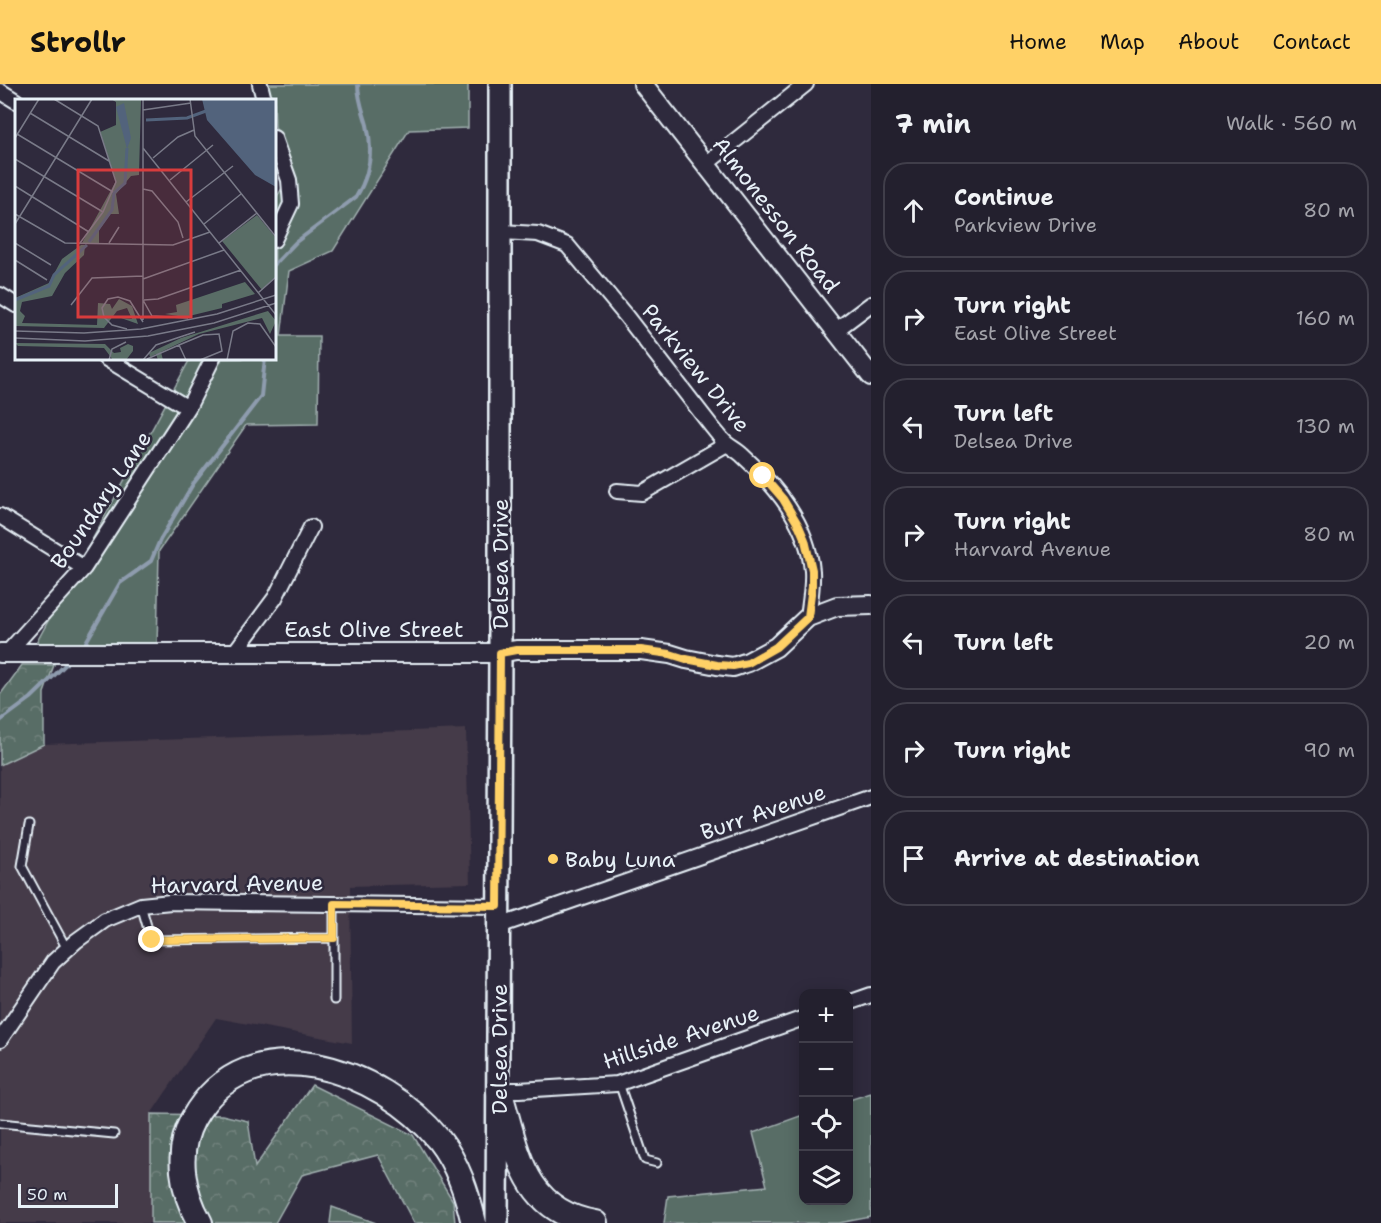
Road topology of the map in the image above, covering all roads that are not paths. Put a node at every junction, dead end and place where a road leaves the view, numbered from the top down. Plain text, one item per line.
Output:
1 (260, 84) edge
2 (500, 84) edge
3 (643, 84) edge
4 (806, 84) edge
5 (0, 91) edge
6 (264, 99) edge
7 (15, 100) edge
8 (276, 144) edge
9 (706, 164) junction
10 (500, 232) junction
11 (276, 236) edge
12 (0, 295) edge
13 (15, 304) edge
14 (871, 304) edge
15 (836, 331) junction
16 (108, 360) edge
17 (212, 360) edge
18 (871, 376) edge
19 (188, 408) junction
20 (726, 444) junction
21 (617, 491) dead end
22 (0, 516) edge
23 (311, 527) dead end
24 (84, 568) junction
25 (871, 605) edge
26 (808, 617) junction
27 (4, 653) edge
28 (234, 653) junction
29 (500, 653) junction
30 (871, 797) edge
31 (28, 825) dead end
32 (334, 904) junction
33 (141, 906) junction
34 (498, 916) junction
35 (334, 938) junction
36 (67, 949) junction
37 (871, 995) edge
38 (334, 1000) dead end
39 (853, 1002) edge
40 (799, 1020) edge
41 (0, 1040) edge
42 (619, 1083) junction
43 (499, 1090) junction
44 (0, 1122) edge
45 (114, 1134) dead end
46 (657, 1164) dead end
47 (200, 1223) edge
48 (474, 1223) edge
49 (497, 1223) edge
50 (596, 1223) edge

1 - 6 street
2 - 10 main road, Delsea Drive
3 - 9 street, Almonesson Road
4 - 9 street
5 - 7 street
8 - 11 street
9 - 15 street, Almonesson Road
10 - 20 street, Parkview Drive
10 - 29 main road, Delsea Drive
12 - 13 street
14 - 15 street
15 - 18 street, Almonesson Road
16 - 19 street
17 - 19 street, Boundary Lane
19 - 24 street, Boundary Lane
20 - 21 street
20 - 26 street, Parkview Drive
22 - 24 street
23 - 28 street
24 - 27 street, Boundary Lane
25 - 26 street, East Olive Street
26 - 29 street, East Olive Street
27 - 28 street, East Olive Street
28 - 29 street, East Olive Street
29 - 34 main road, Delsea Drive
30 - 34 street, Burr Avenue
31 - 36 lane
32 - 33 street, Harvard Avenue
32 - 34 street, Harvard Avenue
32 - 35 lane
33 - 35 lane
33 - 36 street, Harvard Avenue
34 - 43 main road, Delsea Drive
35 - 38 lane
36 - 41 street, Harvard Avenue
37 - 39 street
40 - 42 street, Hillside Avenue
42 - 43 street, Hillside Avenue
42 - 46 lane
43 - 49 main road, Delsea Drive
43 - 50 highway
44 - 45 lane
47 - 48 highway

